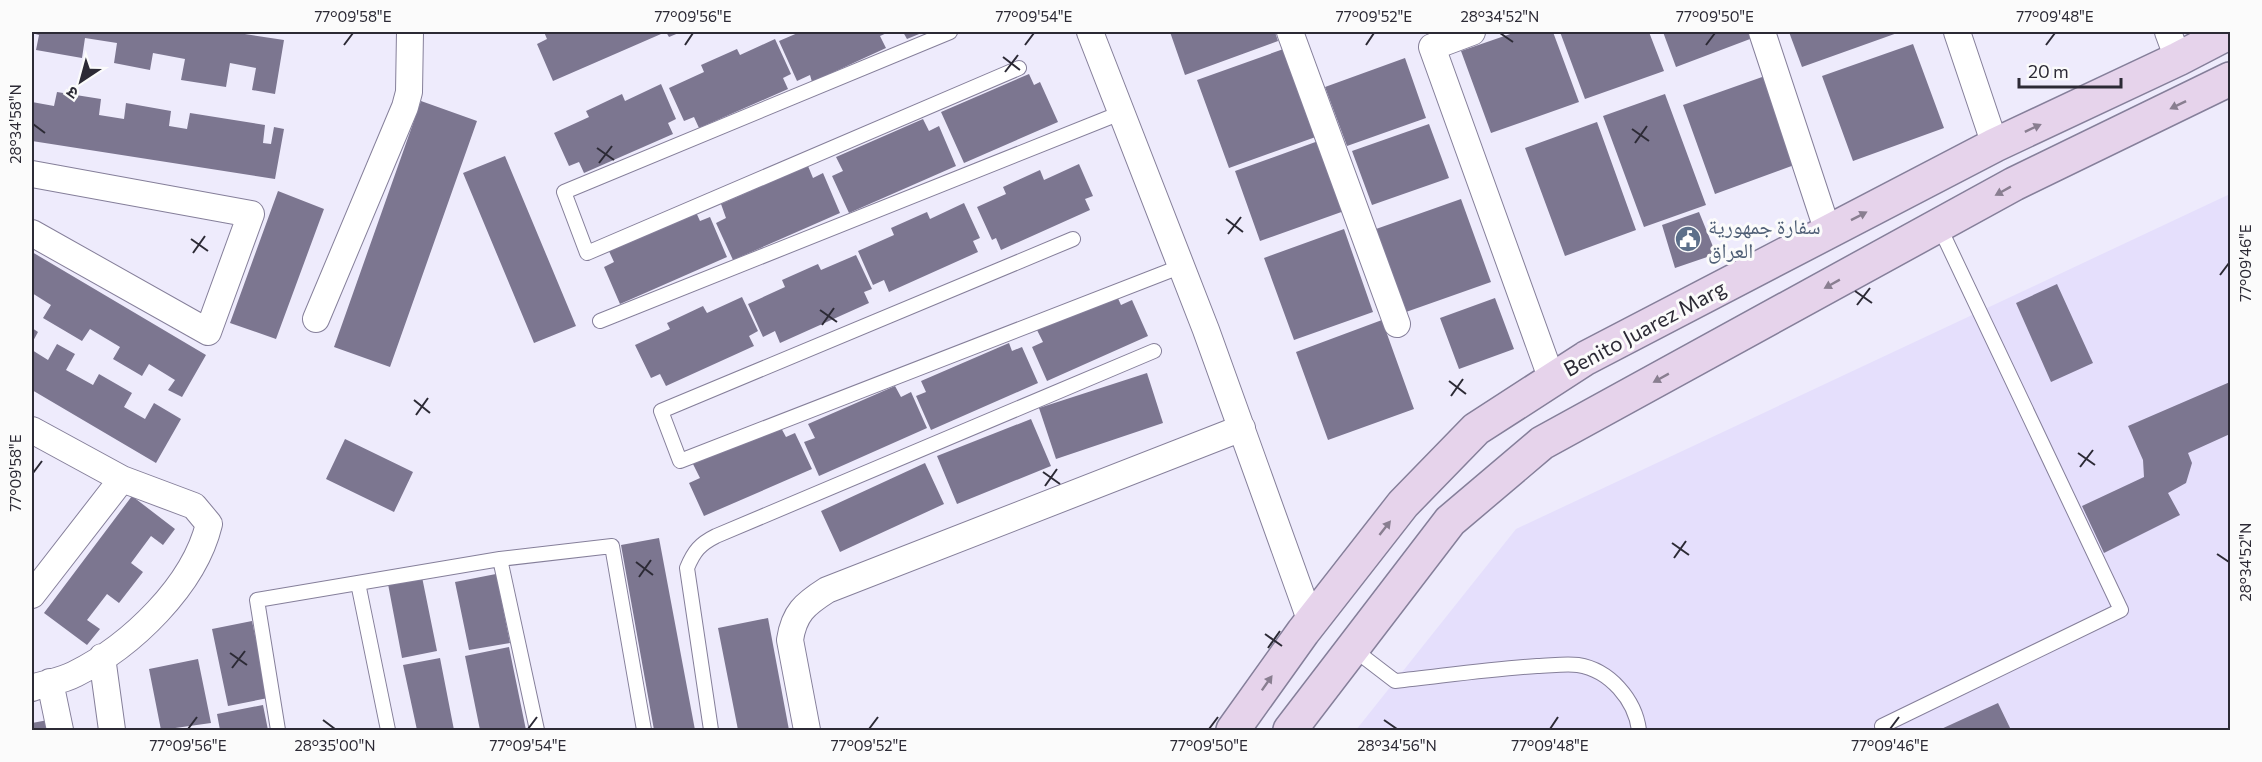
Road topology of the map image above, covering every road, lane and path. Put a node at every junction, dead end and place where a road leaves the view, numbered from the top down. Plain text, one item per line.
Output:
1 (410, 32) edge
2 (950, 32) edge
3 (1090, 32) edge
4 (1290, 32) edge
5 (1472, 32) edge
6 (1762, 32) edge
7 (1957, 32) edge
8 (2230, 32) edge
9 (1430, 39) edge
10 (2173, 45) edge
11 (1019, 68) dead end
12 (2230, 79) edge
13 (1123, 112) junction
14 (1995, 146) junction
15 (32, 174) edge
16 (1940, 226) junction
17 (1828, 232) junction
18 (32, 233) edge
19 (1073, 239) dead end
20 (1182, 266) junction
21 (316, 319) dead end
22 (600, 321) dead end
23 (1397, 324) dead end
24 (1154, 351) dead end
25 (1547, 365) junction
26 (1242, 428) junction
27 (32, 430) edge
28 (122, 479) junction
29 (500, 559) junction
30 (358, 583) junction
31 (32, 595) edge
32 (1311, 622) junction
33 (1352, 648) junction
34 (102, 657) junction
35 (41, 685) edge
36 (1882, 726) dead end
37 (60, 730) edge
38 (112, 730) edge
39 (278, 730) edge
40 (388, 730) edge
41 (537, 730) edge
42 (644, 730) edge
43 (711, 730) edge
44 (807, 730) edge
45 (1233, 730) edge
46 (1290, 730) edge
47 (1639, 730) edge

1 - 21 street
2 - 11 lane
3 - 13 street
4 - 23 street
5 - 9 street
6 - 17 street
7 - 14 street
8 - 10 street, Benito Juarez Marg
9 - 25 street
14 -> 10 street, Benito Juarez Marg
12 -> 16 street
13 - 20 street
13 - 22 lane
17 -> 14 street, Benito Juarez Marg
15 - 18 street
16 -> 33 street
16 - 36 lane
17 - 25 street, Benito Juarez Marg
19 - 20 lane
20 - 26 street
24 - 43 lane
32 -> 25 street, Benito Juarez Marg
26 - 32 street
26 - 44 street
27 - 28 street
28 - 31 street
28 - 34 street
29 - 30 lane
29 - 41 lane
29 - 42 lane
30 - 39 lane
30 - 40 lane
45 -> 32 street, Benito Juarez Marg
33 - 46 street
33 - 47 lane
34 - 35 street
34 - 38 street
35 - 37 street

